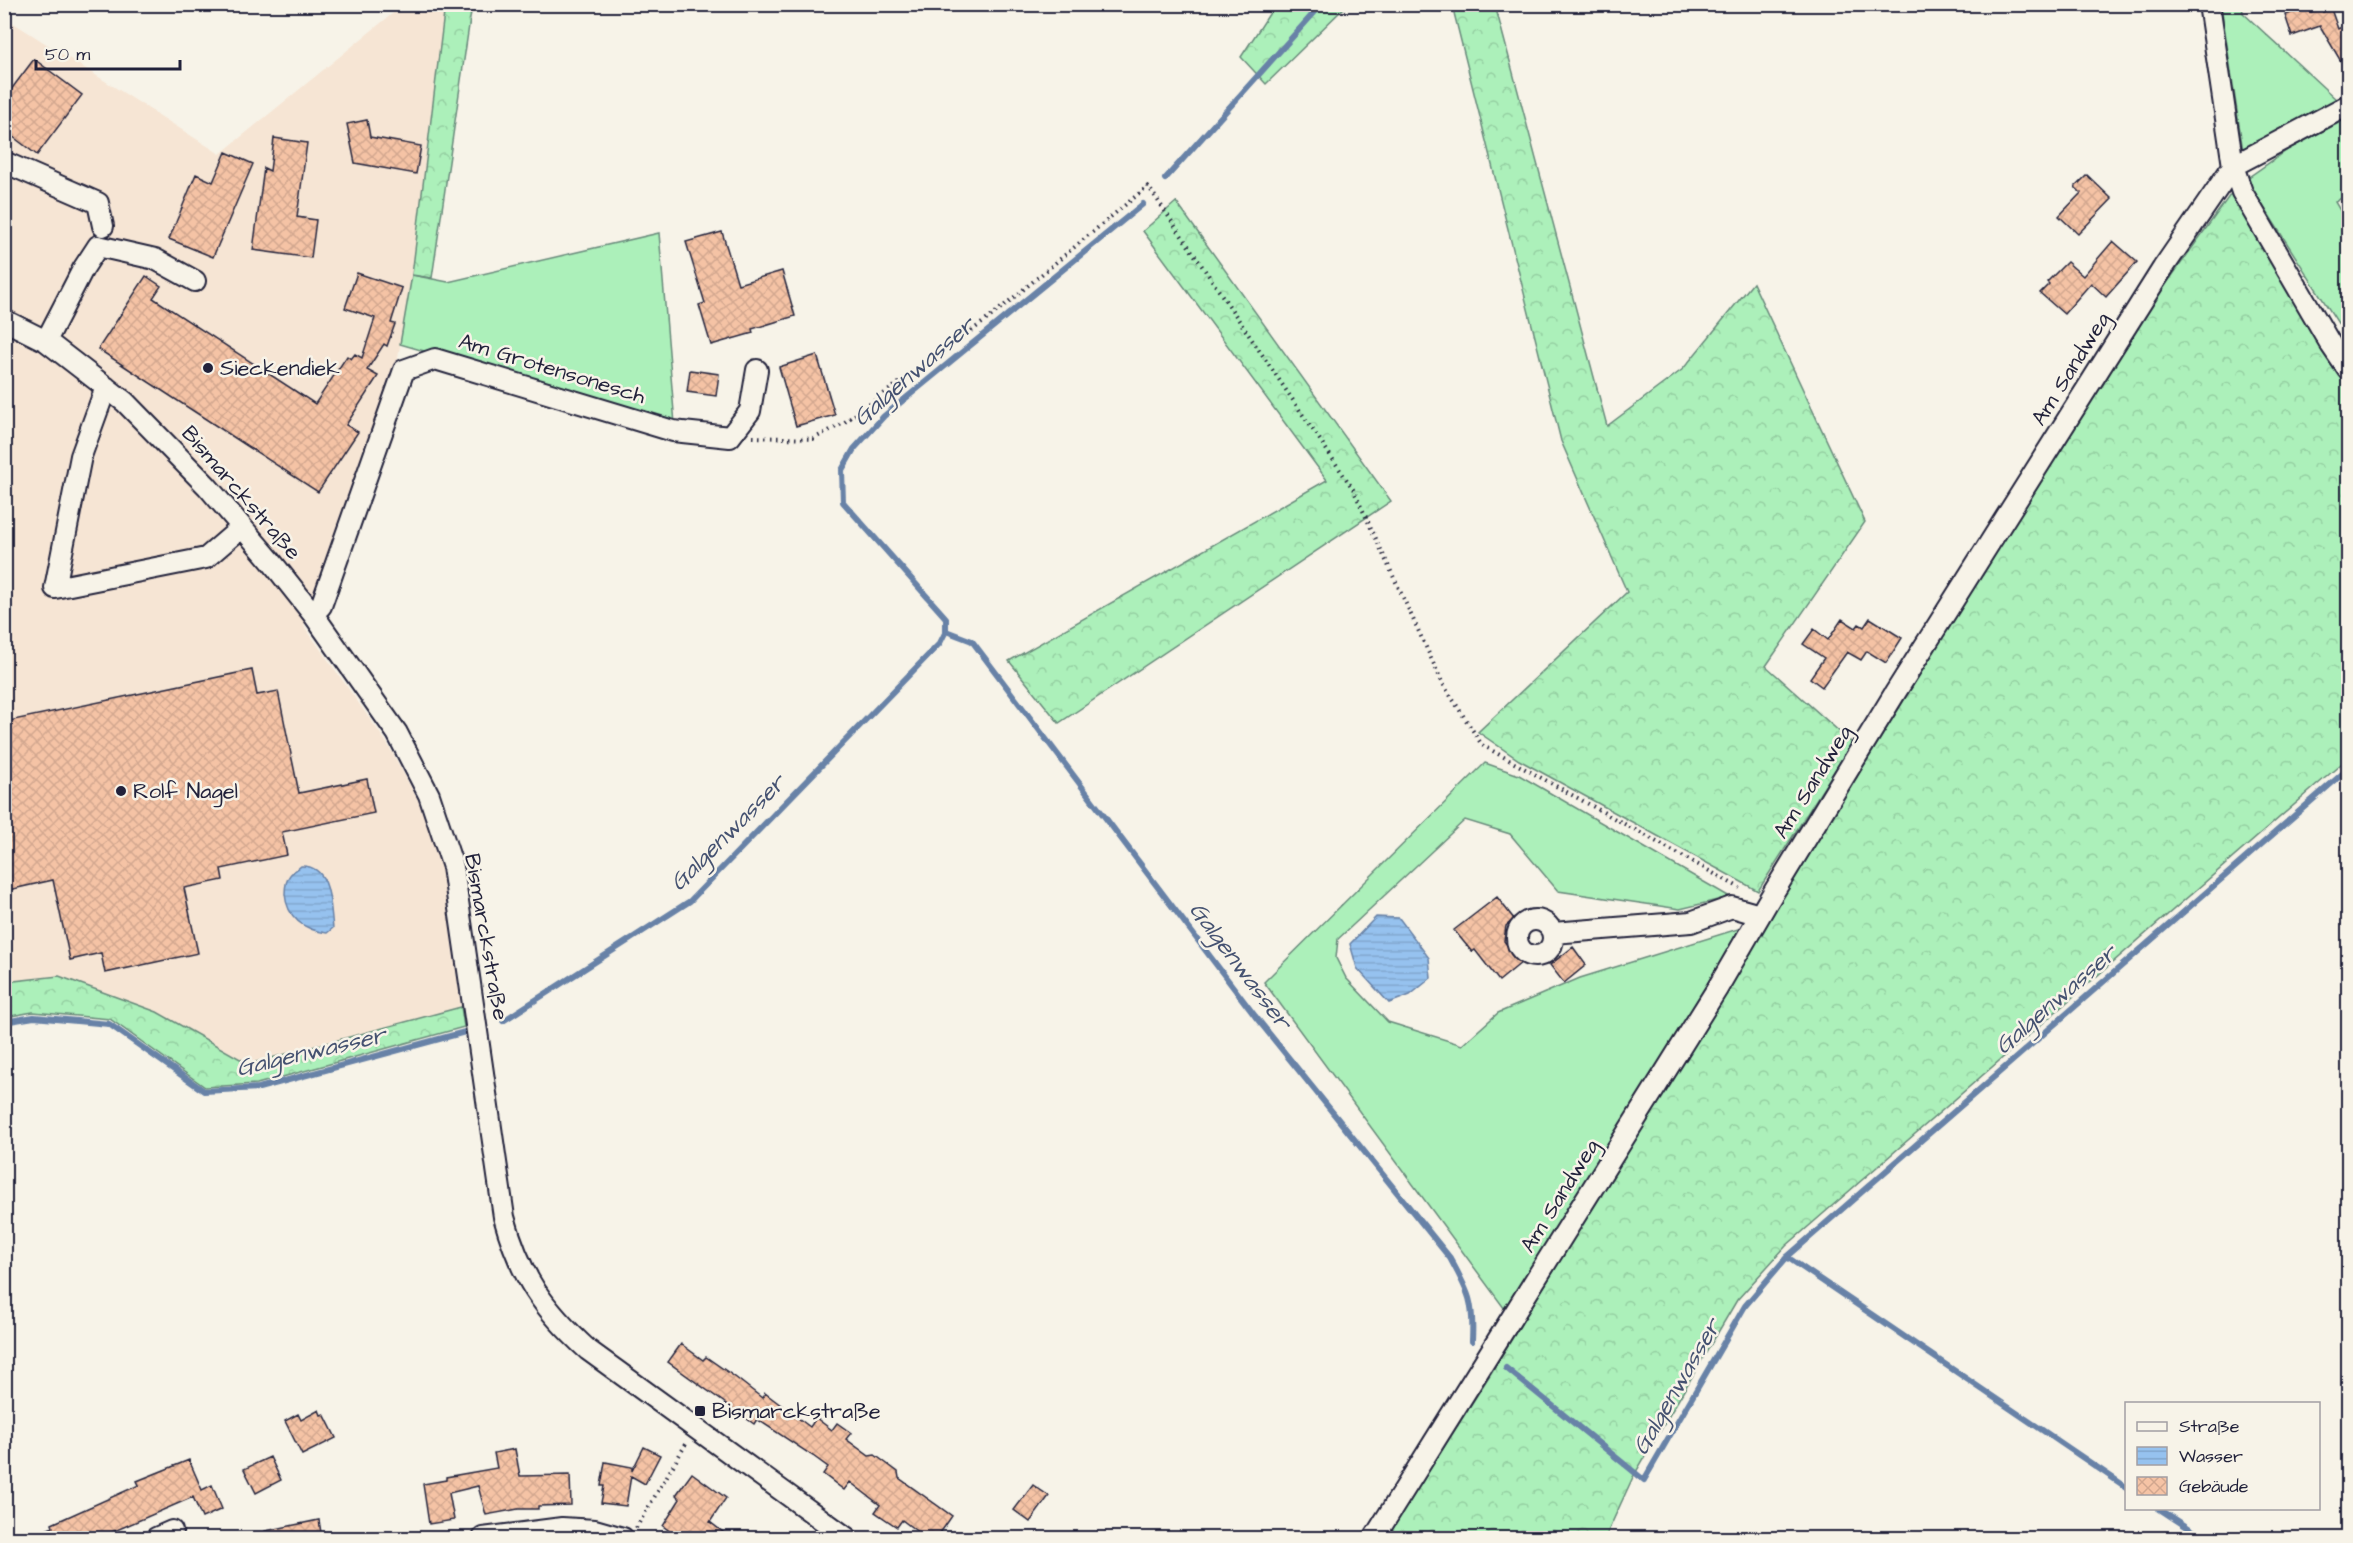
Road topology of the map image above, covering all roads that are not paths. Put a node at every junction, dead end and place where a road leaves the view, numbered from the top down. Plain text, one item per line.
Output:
1 (2209, 4) edge
2 (2349, 105) edge
3 (4, 162) edge
4 (2233, 166) junction
5 (102, 226) dead end
6 (195, 281) dead end
7 (4, 320) edge
8 (45, 341) junction
9 (757, 369) dead end
10 (2349, 370) edge
11 (106, 387) junction
12 (242, 527) junction
13 (313, 614) junction
14 (1763, 909) junction
15 (1553, 933) dead end
16 (629, 1534) edge
17 (483, 1539) edge
18 (847, 1539) edge
19 (1374, 1539) edge

1 - 4 street
2 - 4 street, Am Sandweg
3 - 5 street
4 - 10 street
4 - 14 street, Am Sandweg
6 - 8 street
7 - 8 street, Bismarckstraße
8 - 11 street, Bismarckstraße
9 - 13 street, Am Grotensonesch
11 - 12 street, Bismarckstraße
11 - 12 street
12 - 13 street, Bismarckstraße
13 - 18 street, Bismarckstraße
14 - 15 street
14 - 19 street, Am Sandweg
16 - 17 street

